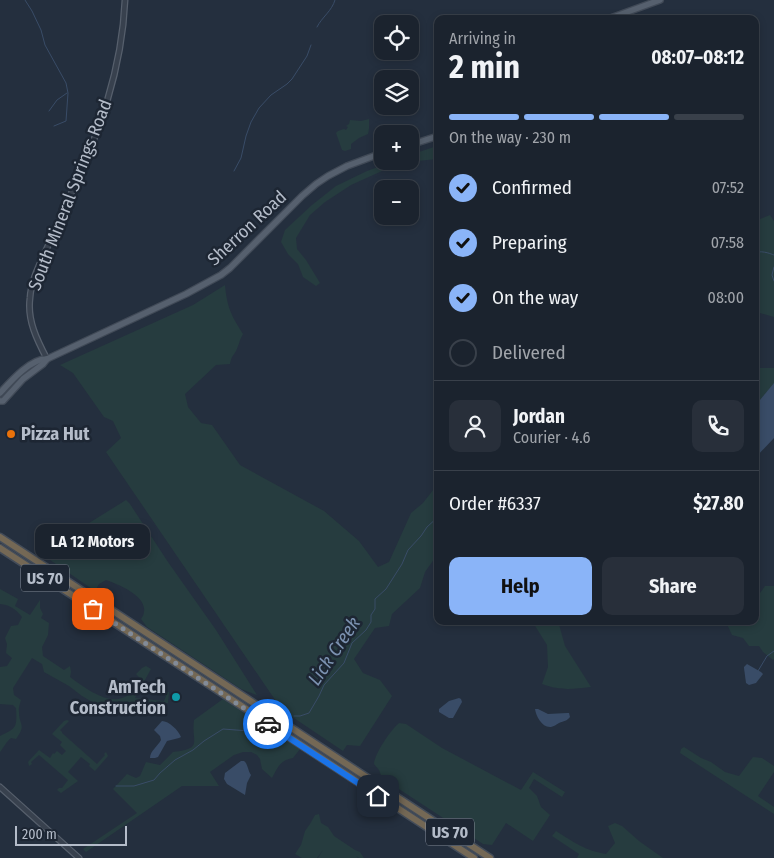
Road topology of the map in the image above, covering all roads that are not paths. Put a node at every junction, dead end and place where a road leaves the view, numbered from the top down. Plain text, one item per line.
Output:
1 (125, 0) edge
2 (660, 0) edge
3 (619, 15) edge
4 (434, 137) edge
5 (419, 142) edge
6 (374, 156) edge
7 (47, 359) junction
8 (0, 393) edge
9 (0, 401) edge
10 (0, 537) edge
11 (15, 547) junction
12 (0, 548) edge
13 (10, 555) junction
14 (98, 602) junction
15 (93, 609) junction
16 (0, 787) edge
17 (79, 858) edge
18 (474, 858) edge
19 (490, 858) edge

1 - 7 street, South Mineral Springs Road
2 - 3 main road
4 - 5 main road
6 - 7 main road, Sherron Road
7 - 8 main road, Sherron Road
7 - 9 main road, Sherron Road
10 - 11 highway, US 70
11 - 13 highway
11 - 14 highway, US 70
12 - 13 highway, US 70
13 - 15 highway, US 70
14 - 15 highway
14 - 19 highway, US 70
15 - 18 highway, US 70
16 - 17 street

